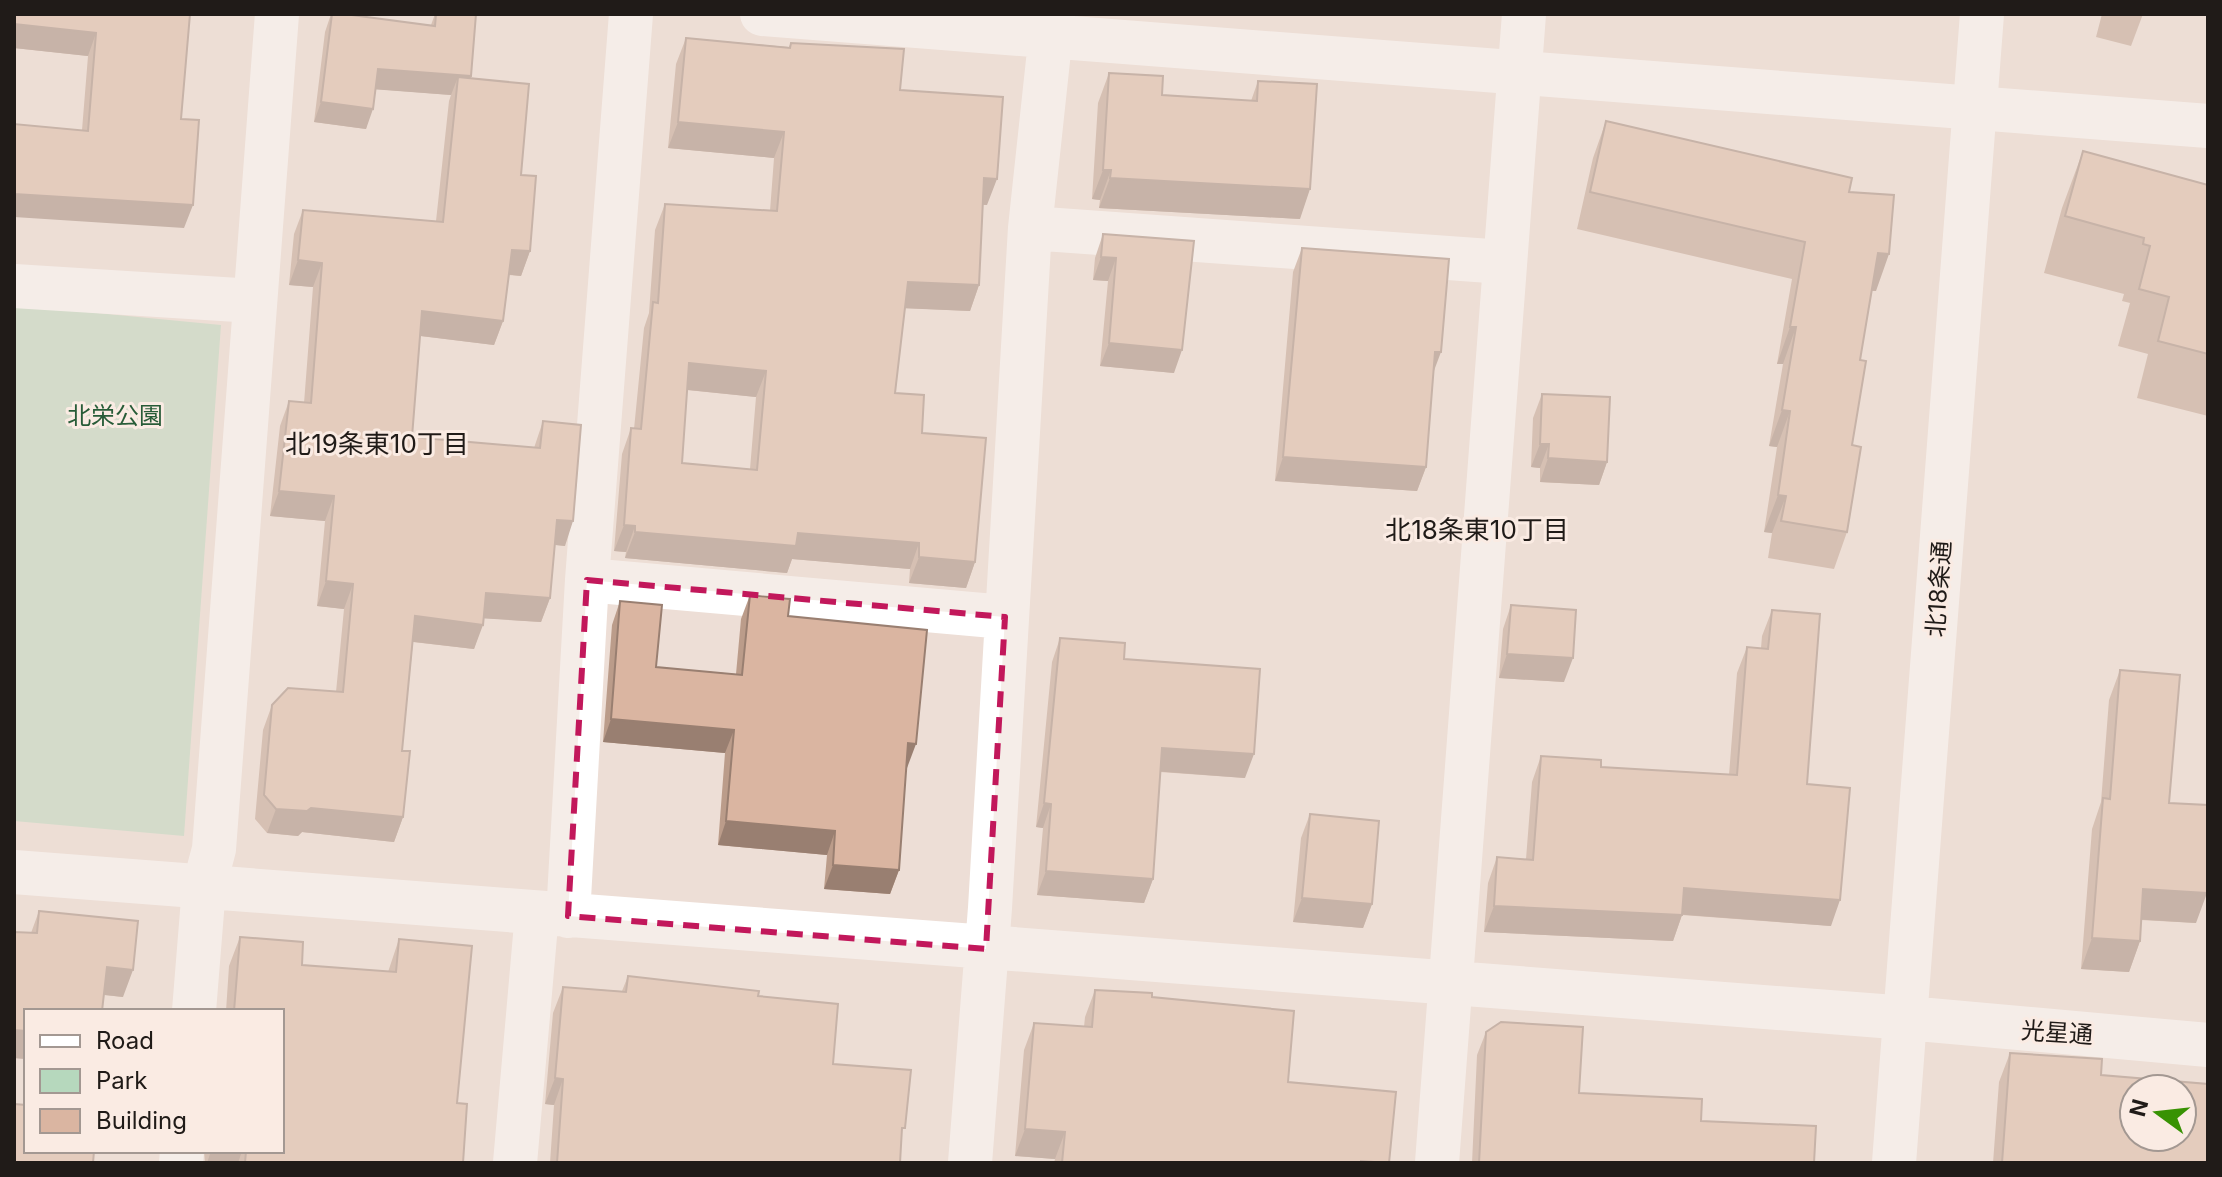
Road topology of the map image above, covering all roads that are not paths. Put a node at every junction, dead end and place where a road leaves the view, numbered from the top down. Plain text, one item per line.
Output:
1 (277, 14) edge
2 (631, 14) edge
3 (762, 14) edge
4 (1524, 14) edge
5 (1982, 14) edge
6 (1051, 26) edge
7 (1519, 73) junction
8 (1974, 106) junction
9 (2208, 126) edge
10 (1030, 228) junction
11 (1504, 262) junction
12 (14, 286) edge
13 (254, 301) junction
14 (587, 580) junction
15 (1005, 617) junction
16 (14, 872) edge
17 (204, 887) junction
18 (552, 914) junction
19 (986, 949) junction
20 (1449, 986) junction
21 (194, 1009) edge
22 (1907, 1018) junction
23 (2208, 1045) edge
24 (515, 1163) edge
25 (970, 1163) edge
26 (1437, 1163) edge
27 (1894, 1163) edge

1 - 13 street
2 - 14 street
3 - 6 street
4 - 7 street
5 - 8 street, 北18条通
6 - 7 street
6 - 10 street
7 - 8 street
7 - 11 street
8 - 9 street
8 - 22 street, 北18条通
10 - 11 street
10 - 15 street
11 - 20 street
12 - 13 street
13 - 17 street
14 - 15 street
14 - 18 street
15 - 19 street
16 - 17 street, 光星通
17 - 18 street, 光星通
17 - 21 street
18 - 19 street, 光星通
18 - 24 street
19 - 20 street, 光星通
19 - 25 street
20 - 22 street, 光星通
20 - 26 street
22 - 23 street, 光星通
22 - 27 street, 北18条通

